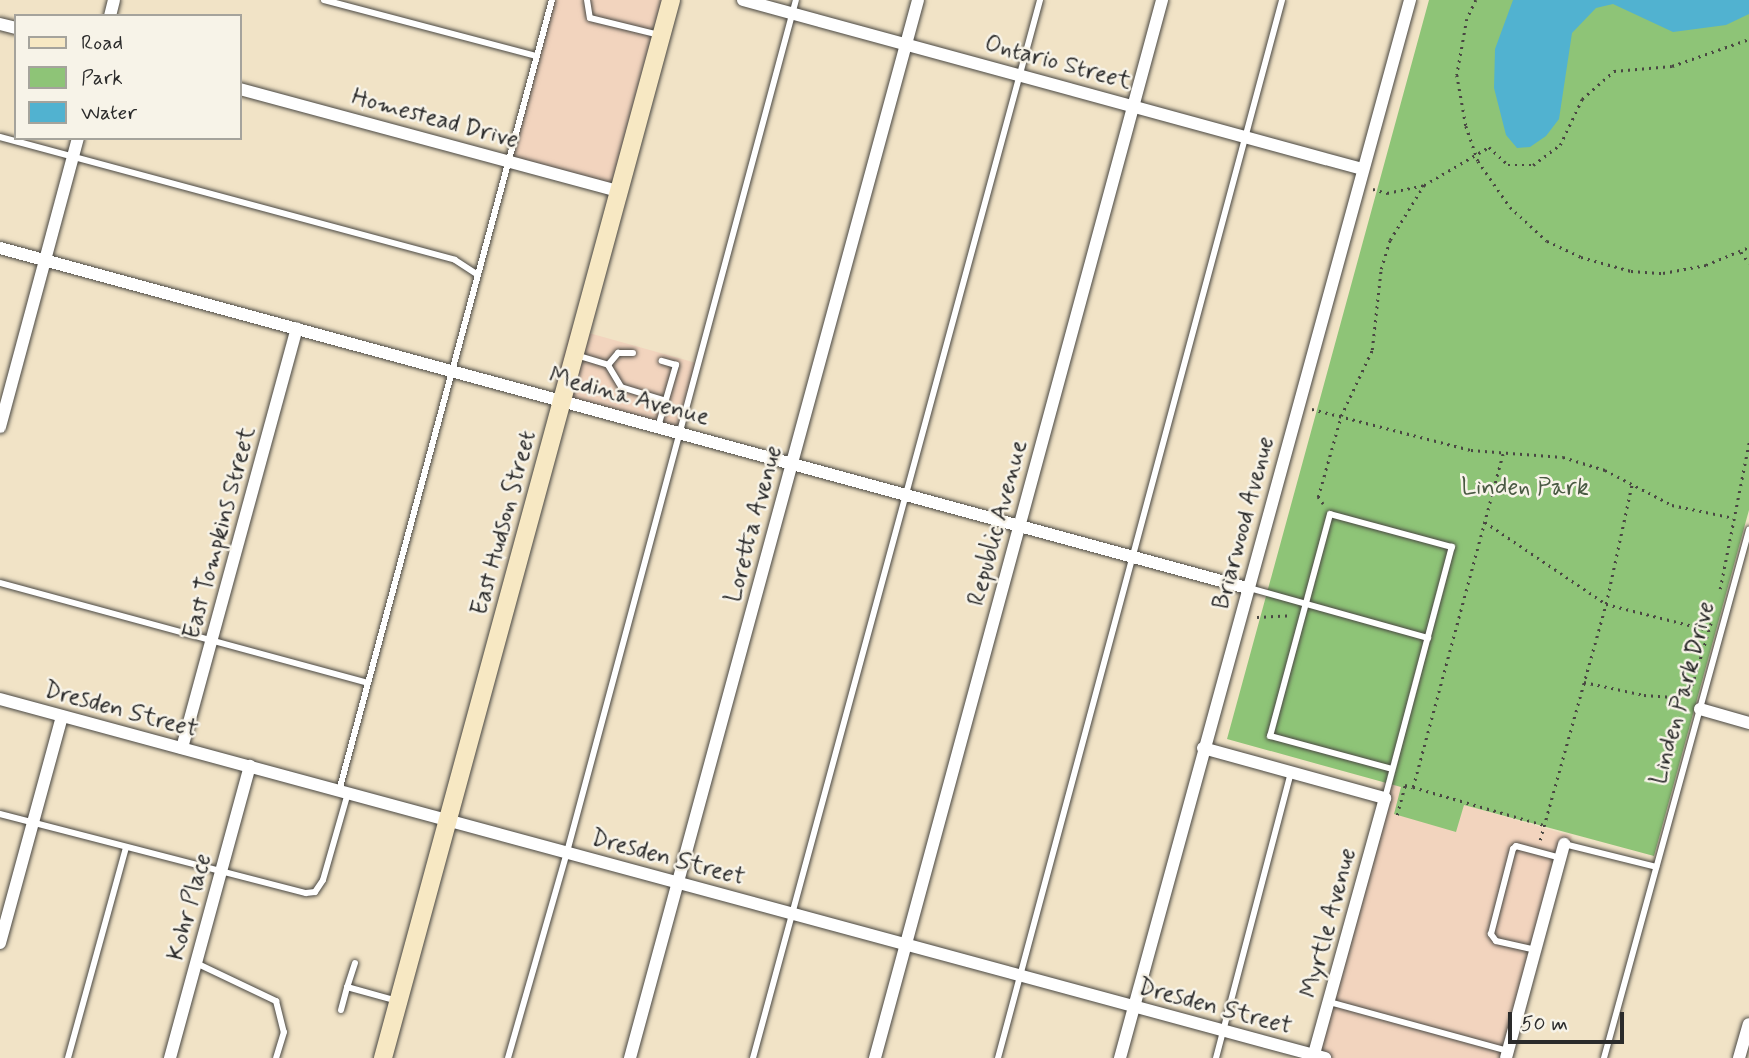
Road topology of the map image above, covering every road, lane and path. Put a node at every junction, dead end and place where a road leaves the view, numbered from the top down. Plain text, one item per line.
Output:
1 (324, 0) edge
2 (552, 0) edge
3 (587, 0) edge
4 (671, 0) edge
5 (743, 0) edge
6 (796, 0) edge
7 (918, 0) edge
8 (1040, 0) edge
9 (1162, 0) edge
10 (1282, 0) edge
11 (1410, 0) edge
12 (1476, 0) edge
13 (793, 14) junction
14 (661, 36) junction
15 (1749, 39) edge
16 (906, 44) junction
17 (536, 57) junction
18 (1020, 74) junction
19 (242, 90) edge
20 (1133, 104) junction
21 (1245, 136) junction
22 (0, 137) edge
23 (77, 140) edge
24 (1475, 152) junction
25 (73, 156) junction
26 (508, 160) junction
27 (1362, 169) junction
28 (1424, 185) junction
29 (1372, 189) dead end
30 (619, 191) junction
31 (1749, 247) edge
32 (0, 248) edge
33 (1741, 252) junction
34 (45, 260) junction
35 (1749, 263) edge
36 (478, 275) junction
37 (297, 328) junction
38 (633, 353) dead end
39 (575, 355) junction
40 (662, 361) dead end
41 (608, 365) junction
42 (453, 370) junction
43 (5, 390) edge
44 (562, 400) junction
45 (666, 401) junction
46 (1312, 409) dead end
47 (1341, 416) junction
48 (0, 427) edge
49 (658, 427) junction
50 (678, 432) junction
51 (1749, 442) edge
52 (1503, 454) junction
53 (792, 463) junction
54 (1632, 485) junction
55 (905, 494) junction
56 (1329, 514) junction
57 (1734, 518) junction
58 (1485, 522) junction
59 (1019, 524) junction
60 (1749, 530) edge
61 (1134, 557) junction
62 (0, 583) edge
63 (1247, 588) junction
64 (1718, 598) dead end
65 (1306, 604) junction
66 (1606, 604) junction
67 (1254, 617) dead end
68 (1302, 618) junction
69 (1712, 619) dead end
70 (1709, 630) junction
71 (1428, 638) junction
72 (212, 642) junction
73 (1584, 682) junction
74 (368, 683) junction
75 (1690, 692) junction
76 (0, 699) edge
77 (1702, 703) junction
78 (62, 716) junction
79 (1749, 723) edge
80 (182, 748) junction
81 (1203, 748) junction
82 (250, 766) junction
83 (1392, 769) junction
84 (1291, 772) junction
85 (1412, 787) junction
86 (343, 792) junction
87 (1385, 798) junction
88 (0, 814) edge
89 (1397, 815) dead end
90 (448, 820) junction
91 (33, 823) junction
92 (1544, 825) junction
93 (1564, 844) joint
94 (126, 848) junction
95 (567, 852) junction
96 (1537, 852) junction
97 (1561, 858) junction
98 (1656, 867) junction
99 (221, 873) junction
100 (678, 882) junction
101 (793, 914) junction
102 (0, 943) edge
103 (906, 944) junction
104 (1536, 950) junction
105 (197, 963) junction
106 (355, 963) dead end
107 (1020, 976) junction
108 (347, 987) junction
109 (398, 1002) junction
110 (1329, 1002) junction
111 (1134, 1007) junction
112 (341, 1010) dead end
113 (1749, 1024) edge
114 (1223, 1031) junction
115 (1507, 1055) edge
116 (1317, 1057) edge
117 (68, 1058) edge
118 (170, 1058) edge
119 (275, 1058) edge
120 (383, 1058) edge
121 (508, 1058) edge
122 (630, 1058) edge
123 (753, 1058) edge
124 (875, 1058) edge
125 (998, 1058) edge
126 (1120, 1058) edge
127 (1216, 1058) edge
128 (1604, 1058) edge
129 (1740, 1058) edge

1 - 17 lane
2 - 17 lane
3 - 14 lane
4 - 14 main road, East Hudson Street
5 - 13 street, Ontario Street
6 - 13 lane
7 - 16 street, Loretta Avenue
8 - 18 lane
9 - 20 street, Republic Avenue
10 - 21 lane
11 - 27 street, Briarwood Avenue
12 - 24 path
13 - 16 street, Ontario Street
13 - 50 lane
14 - 30 main road, East Hudson Street
15 - 24 path
16 - 18 street, Ontario Street
16 - 53 street, Loretta Avenue
17 - 26 lane
18 - 20 street, Ontario Street
18 - 55 lane
19 - 26 street, Homestead Drive
20 - 21 street, Ontario Street
20 - 59 street, Republic Avenue
21 - 27 street, Ontario Street
21 - 61 lane
22 - 25 lane
23 - 25 street
24 - 28 path
24 - 33 path
25 - 34 street
25 - 36 lane
26 - 30 street, Homestead Drive
26 - 36 lane
27 - 63 street, Briarwood Avenue
28 - 29 path
28 - 47 path
30 - 39 main road, East Hudson Street
31 - 33 path
32 - 34 street, Medina Avenue
33 - 35 path
34 - 37 street, Medina Avenue
34 - 43 street
36 - 42 lane
37 - 42 street, Medina Avenue
37 - 72 street, East Tompkins Street
38 - 41 lane
39 - 41 lane
39 - 44 main road, East Hudson Street
40 - 45 lane
41 - 45 lane
42 - 44 street, Medina Avenue
42 - 74 lane
43 - 48 street
44 - 49 street, Medina Avenue
44 - 90 main road, East Hudson Street
45 - 49 lane
46 - 47 path
47 - 52 path
47 - 56 path
49 - 50 street, Medina Avenue
50 - 53 street, Medina Avenue
50 - 95 lane
51 - 57 path
52 - 54 path
52 - 58 path
53 - 55 street, Medina Avenue
53 - 100 street, Loretta Avenue
54 - 57 path
54 - 66 path
55 - 59 street, Medina Avenue
55 - 101 lane
56 - 65 lane
56 - 71 lane
57 - 64 path
58 - 66 path
58 - 85 path
59 - 61 street, Medina Avenue
59 - 103 street, Republic Avenue
60 - 77 lane, Linden Park Drive
61 - 63 street, Medina Avenue
61 - 107 lane
62 - 72 lane
63 - 65 lane
63 - 81 street, Briarwood Avenue
65 - 68 lane
65 - 71 lane
66 - 70 path
66 - 73 path
67 - 68 path
68 - 83 lane
69 - 70 path
70 - 75 path
71 - 83 lane
72 - 74 lane
72 - 80 street, East Tompkins Street
73 - 75 path
73 - 92 path
74 - 86 lane
75 - 77 path
76 - 78 street, Dresden Street
77 - 79 street
77 - 98 lane, Linden Park Drive
78 - 80 street, Dresden Street
78 - 91 street
80 - 82 street, Dresden Street
81 - 84 street
81 - 111 street, Briarwood Avenue
82 - 86 street, Dresden Street
82 - 99 street, Kohr Place
83 - 87 lane
84 - 87 street
84 - 114 lane
85 - 89 path
85 - 92 path
86 - 90 street, Dresden Street
86 - 99 lane
87 - 110 street, Myrtle Avenue
88 - 91 lane
90 - 95 street, Dresden Street
90 - 109 main road, East Hudson Street
91 - 94 lane
91 - 102 street
92 - 96 path
93 - 97 street
93 - 98 lane
94 - 99 lane
94 - 117 lane
95 - 100 street, Dresden Street
95 - 121 lane
96 - 97 lane
96 - 104 lane
97 - 104 street
98 - 128 lane, Linden Park Drive
99 - 105 street, Kohr Place
100 - 101 street, Dresden Street
100 - 122 street, Loretta Avenue
101 - 103 street, Dresden Street
101 - 123 lane
103 - 107 street, Dresden Street
103 - 124 street, Republic Avenue
104 - 115 street
105 - 118 street, Kohr Place
105 - 119 lane
106 - 108 lane
107 - 111 street, Dresden Street
107 - 125 lane
108 - 109 lane
108 - 112 lane
109 - 120 main road, East Hudson Street
110 - 115 lane
110 - 116 street, Myrtle Avenue
111 - 114 street, Dresden Street
111 - 126 street, Briarwood Avenue
113 - 129 street
114 - 116 street, Dresden Street
114 - 127 lane

